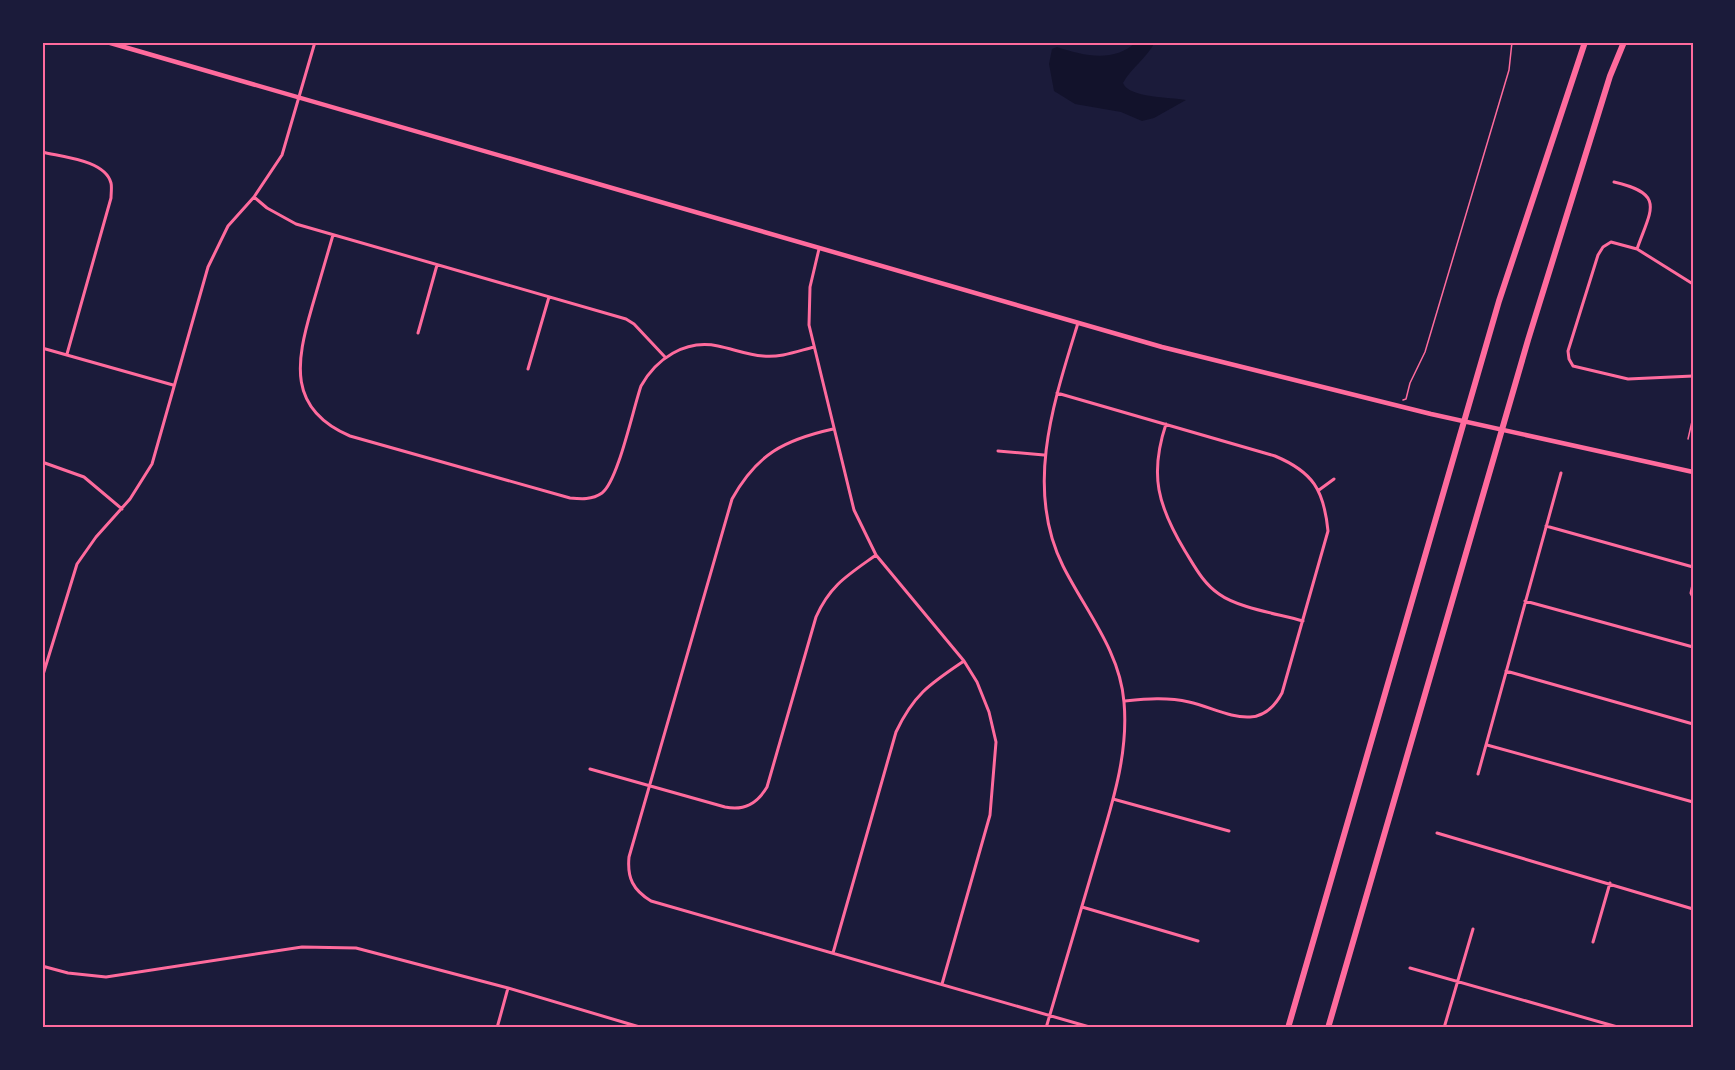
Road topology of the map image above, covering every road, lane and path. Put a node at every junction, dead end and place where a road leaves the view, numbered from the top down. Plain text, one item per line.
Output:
1 (107, 42) edge
2 (315, 42) edge
3 (1512, 42) edge
4 (1584, 42) edge
5 (1624, 42) edge
6 (300, 97) junction
7 (42, 152) edge
8 (1614, 182) dead end
9 (254, 197) junction
10 (333, 235) junction
11 (819, 249) junction
12 (1637, 249) junction
13 (437, 265) junction
14 (1693, 284) edge
15 (549, 297) junction
16 (1078, 323) junction
17 (418, 333) dead end
18 (814, 347) junction
19 (42, 348) edge
20 (67, 354) junction
21 (665, 357) junction
22 (528, 369) dead end
23 (1693, 376) edge
24 (173, 386) junction
25 (1057, 393) junction
26 (1394, 403) junction
27 (1693, 417) edge
28 (1166, 424) junction
29 (833, 429) junction
30 (1688, 439) dead end
31 (998, 451) dead end
32 (1044, 455) junction
33 (42, 462) edge
34 (1693, 472) edge
35 (1561, 473) dead end
36 (1334, 479) dead end
37 (1319, 490) junction
38 (122, 509) junction
39 (1546, 526) junction
40 (876, 555) junction
41 (1693, 567) edge
42 (1693, 584) edge
43 (1693, 597) edge
44 (1526, 601) junction
45 (1303, 621) junction
46 (1693, 647) edge
47 (964, 661) junction
48 (1506, 671) junction
49 (42, 678) edge
50 (1124, 701) junction
51 (1693, 724) edge
52 (1486, 745) junction
53 (590, 769) dead end
54 (1478, 774) dead end
55 (649, 786) junction
56 (1113, 799) junction
57 (1693, 802) edge
58 (1229, 831) dead end
59 (1437, 833) dead end
60 (1610, 883) junction
61 (1082, 907) junction
62 (1693, 909) edge
63 (1473, 929) dead end
64 (1198, 941) dead end
65 (1593, 942) dead end
66 (833, 953) junction
67 (42, 966) edge
68 (1410, 968) dead end
69 (1458, 981) junction
70 (942, 984) junction
71 (508, 987) junction
72 (1050, 1016) junction
73 (497, 1028) edge
74 (643, 1028) edge
75 (1046, 1028) edge
76 (1093, 1028) edge
77 (1288, 1028) edge
78 (1328, 1028) edge
79 (1444, 1028) edge
80 (1621, 1028) edge

1 - 6 main road
2 - 6 street
3 - 26 path
4 - 77 highway
5 - 78 highway
6 - 9 street
6 - 11 main road
7 - 20 street
8 - 12 street
9 - 10 street
9 - 24 street
10 - 13 street
10 - 21 street
11 - 16 main road
11 - 18 street
12 - 14 street
12 - 23 street
13 - 15 street
13 - 17 street
15 - 21 street
15 - 22 street
16 - 25 street
16 - 26 main road
18 - 21 street
18 - 29 street
19 - 20 street
20 - 24 street
24 - 38 street
25 - 28 street
25 - 32 street
26 - 34 main road
27 - 30 lane
28 - 37 street
28 - 45 street
29 - 40 street
29 - 55 street
31 - 32 street
32 - 50 street
33 - 38 street
35 - 39 street
36 - 37 street
37 - 45 street
38 - 49 street
39 - 41 street
39 - 44 street
40 - 47 street
40 - 55 street
42 - 43 street
44 - 46 street
44 - 48 street
45 - 50 street
47 - 66 street
47 - 70 street
48 - 51 street
48 - 52 street
50 - 56 street
52 - 54 street
52 - 57 street
53 - 55 street
55 - 66 street
56 - 58 street
56 - 61 street
59 - 60 street
60 - 62 street
60 - 65 street
61 - 64 street
61 - 72 street
63 - 69 street
66 - 70 street
67 - 71 street
68 - 69 street
69 - 79 street
69 - 80 street
70 - 72 street
71 - 73 street
71 - 74 street
72 - 75 street
72 - 76 street

